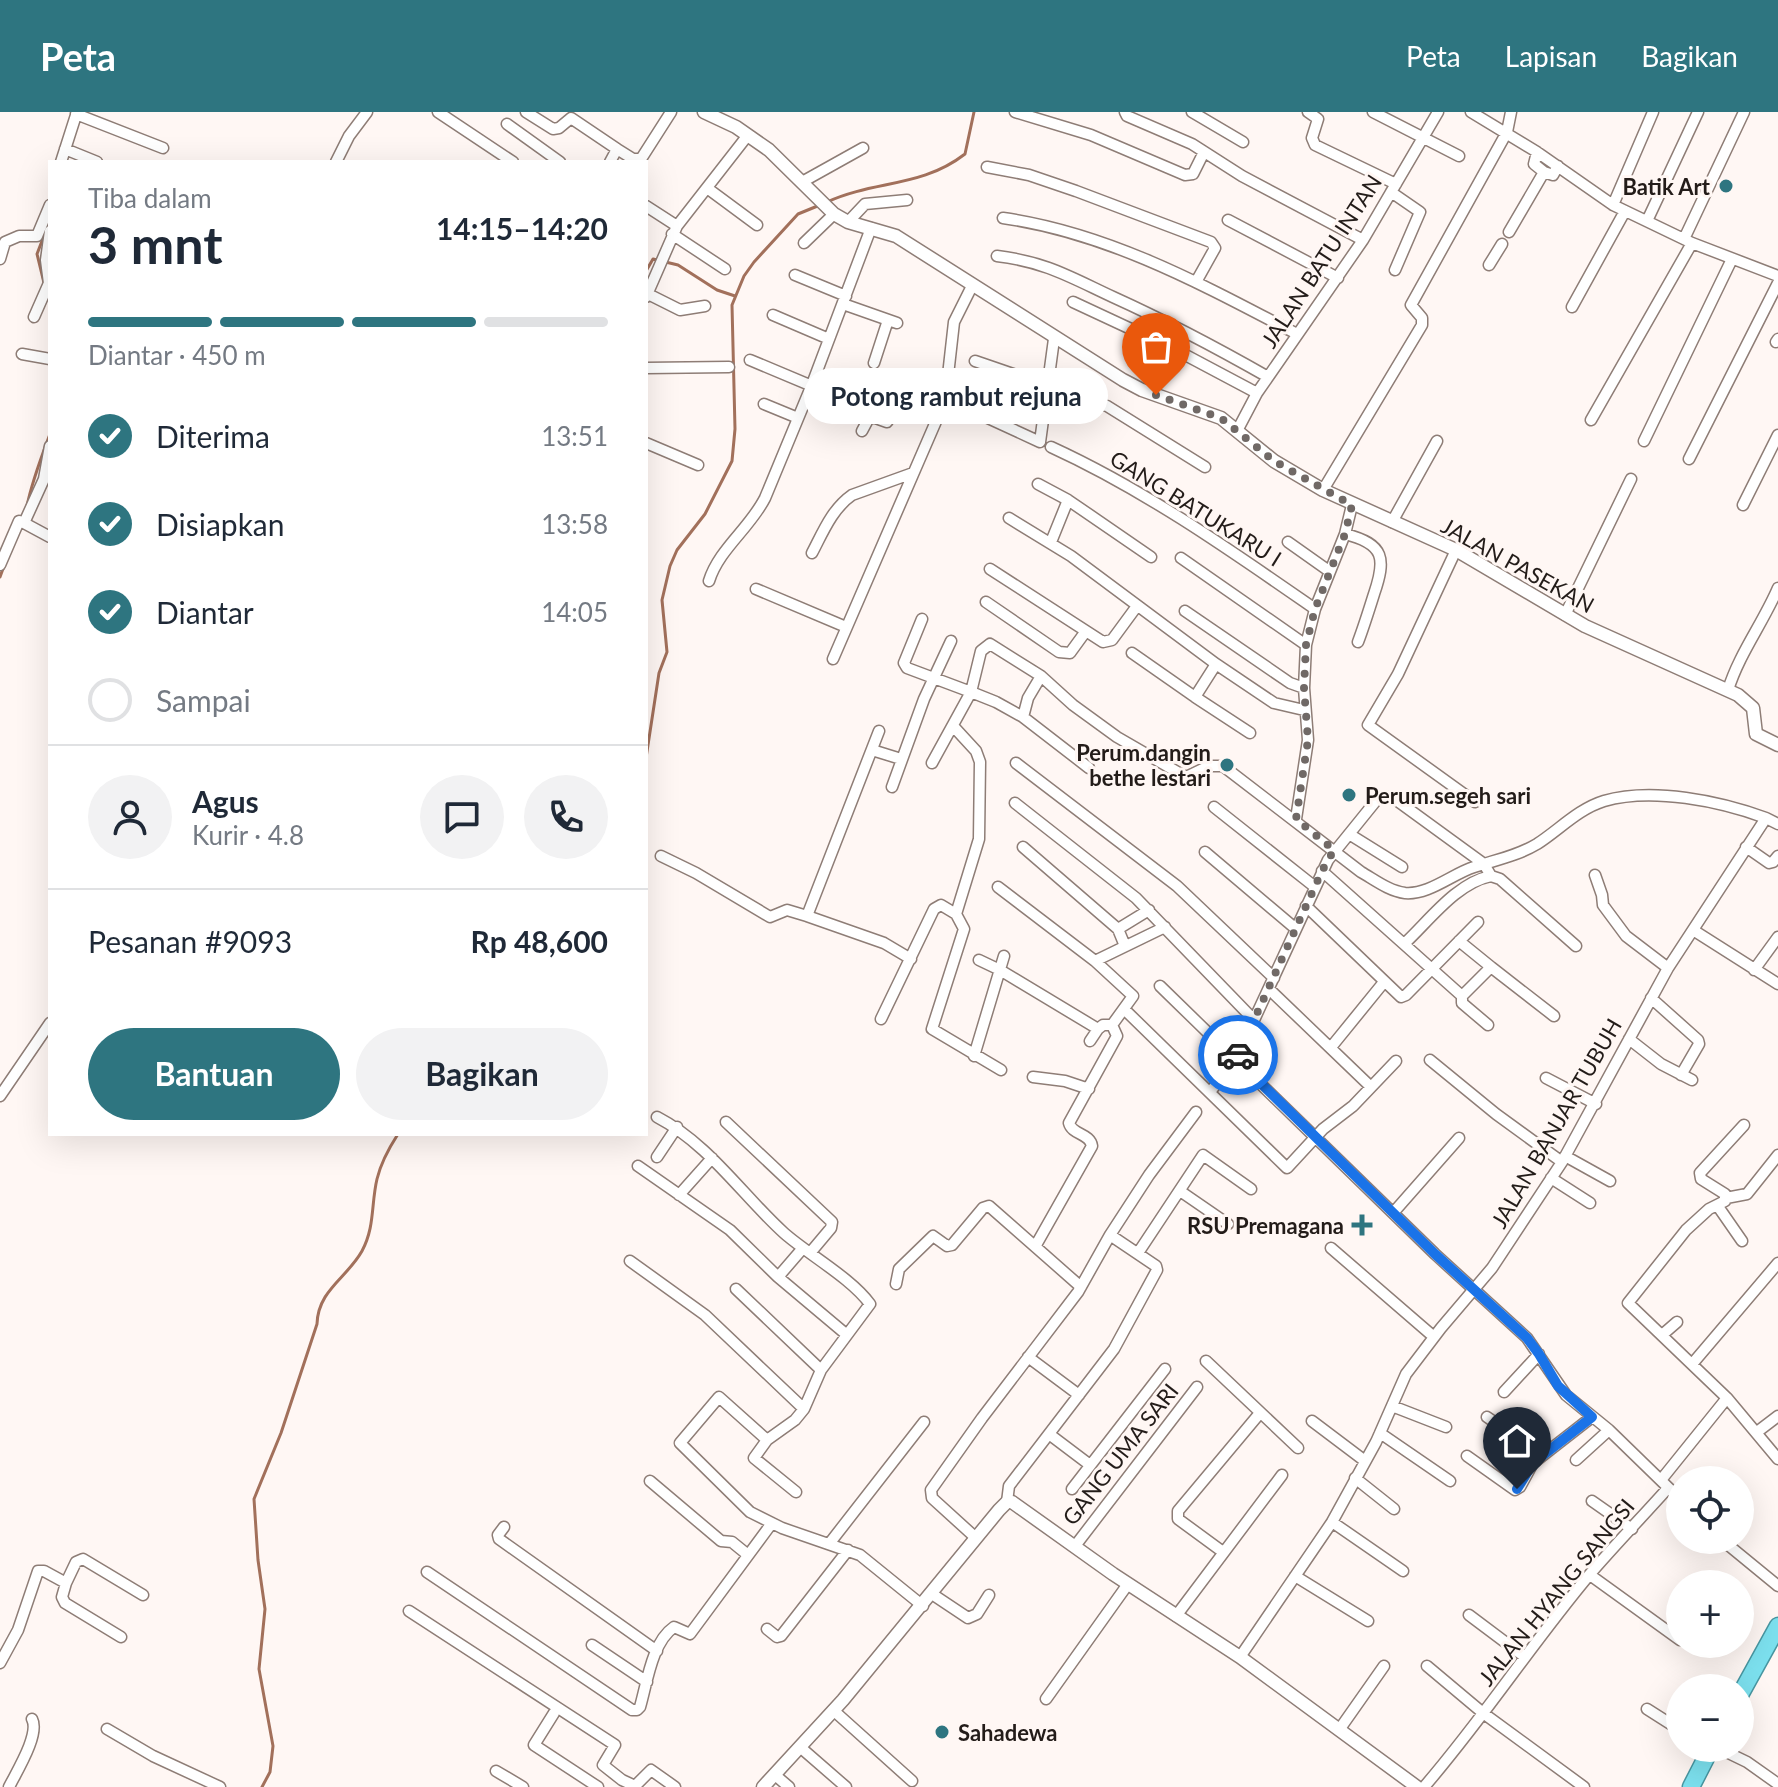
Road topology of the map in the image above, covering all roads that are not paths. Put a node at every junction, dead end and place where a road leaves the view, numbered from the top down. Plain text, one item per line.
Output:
1 (367, 112) edge
2 (438, 112) edge
3 (526, 112) edge
4 (671, 112) edge
5 (704, 112) edge
6 (1015, 112) edge
7 (1125, 112) edge
8 (1192, 112) edge
9 (1308, 112) edge
10 (1373, 112) edge
11 (1438, 112) edge
12 (1471, 112) edge
13 (1511, 112) edge
14 (1653, 112) edge
15 (1698, 112) edge
16 (1744, 112) edge
17 (77, 113) edge
18 (570, 114) edge
19 (726, 116) edge
20 (507, 124) dead end
21 (1507, 132) junction
22 (748, 135) junction
23 (1424, 137) junction
24 (1243, 142) dead end
25 (163, 148) dead end
26 (863, 148) dead end
27 (65, 149) junction
28 (617, 149) junction
29 (1204, 152) junction
30 (1537, 152) junction
31 (1459, 156) dead end
32 (62, 160) edge
33 (92, 160) edge
34 (337, 160) edge
35 (510, 160) edge
36 (555, 160) edge
37 (611, 160) edge
38 (1558, 166) junction
39 (987, 167) dead end
40 (1544, 172) junction
41 (802, 182) junction
42 (707, 188) junction
43 (1394, 188) junction
44 (907, 200) dead end
45 (1613, 205) junction
46 (648, 208) edge
47 (48, 210) edge
48 (1625, 211) junction
49 (834, 214) junction
50 (1003, 218) dead end
51 (1228, 220) dead end
52 (1647, 221) junction
53 (848, 222) junction
54 (757, 225) dead end
55 (871, 228) junction
56 (675, 230) junction
57 (1509, 232) dead end
58 (1363, 240) junction
59 (3, 241) edge
60 (1688, 241) junction
61 (804, 243) dead end
62 (1502, 244) dead end
63 (48, 246) edge
64 (997, 256) dead end
65 (0, 259) edge
66 (1732, 259) junction
67 (1489, 265) dead end
68 (725, 269) dead end
69 (1395, 270) dead end
70 (48, 272) edge
71 (795, 275) dead end
72 (1778, 276) edge
73 (1338, 278) junction
74 (1196, 282) junction
75 (1778, 283) edge
76 (972, 286) junction
77 (48, 288) edge
78 (648, 294) edge
79 (648, 296) edge
80 (844, 300) junction
81 (1073, 302) dead end
82 (705, 306) dead end
83 (1572, 307) dead end
84 (773, 315) dead end
85 (34, 317) dead end
86 (1297, 334) junction
87 (829, 339) junction
88 (1054, 339) junction
89 (22, 354) dead end
90 (48, 359) edge
91 (750, 360) dead end
92 (975, 361) dead end
93 (874, 363) dead end
94 (729, 367) dead end
95 (648, 368) edge
96 (1268, 377) junction
97 (811, 387) junction
98 (1048, 390) junction
99 (1257, 393) junction
100 (764, 404) dead end
101 (964, 407) dead end
102 (870, 416) junction
103 (798, 418) junction
104 (937, 419) junction
105 (1591, 420) dead end
106 (862, 431) dead end
107 (1237, 431) junction
108 (1778, 435) edge
109 (1437, 441) dead end
110 (1644, 441) dead end
111 (648, 444) edge
112 (1051, 447) dead end
113 (48, 457) edge
114 (1689, 459) dead end
115 (698, 465) dead end
116 (1205, 467) dead end
117 (913, 473) junction
118 (1631, 479) dead end
119 (1038, 484) dead end
120 (1323, 490) junction
121 (1068, 500) junction
122 (1352, 505) junction
123 (1743, 505) dead end
124 (1009, 518) dead end
125 (1392, 522) junction
126 (24, 523) junction
127 (1345, 534) junction
128 (48, 536) edge
129 (1051, 542) junction
130 (1288, 542) dead end
131 (1456, 550) junction
132 (812, 553) dead end
133 (1151, 557) dead end
134 (1181, 558) dead end
135 (0, 565) edge
136 (990, 569) dead end
137 (1329, 571) junction
138 (709, 581) dead end
139 (1778, 588) edge
140 (756, 589) dead end
141 (986, 602) dead end
142 (1137, 606) junction
143 (1315, 609) junction
144 (1185, 611) dead end
145 (1565, 615) junction
146 (922, 619) dead end
147 (846, 627) junction
148 (1086, 631) junction
149 (951, 641) dead end
150 (1358, 642) dead end
151 (1306, 645) junction
152 (1132, 653) dead end
153 (833, 659) dead end
154 (1216, 664) junction
155 (1041, 676) junction
156 (934, 679) junction
157 (1304, 688) junction
158 (1728, 690) junction
159 (971, 692) junction
160 (1195, 697) junction
161 (1304, 710) junction
162 (1023, 717) junction
163 (953, 726) junction
164 (879, 731) dead end
165 (1250, 733) dead end
166 (1778, 745) edge
167 (872, 750) junction
168 (901, 759) junction
169 (932, 763) dead end
170 (1016, 763) dead end
171 (1089, 768) dead end
172 (892, 787) dead end
173 (1475, 802) dead end
174 (1015, 803) dead end
175 (1214, 807) dead end
176 (1766, 818) junction
177 (1296, 819) junction
178 (1778, 824) edge
179 (1349, 834) junction
180 (1023, 847) dead end
181 (1746, 847) junction
182 (1334, 850) junction
183 (1205, 852) dead end
184 (661, 856) dead end
185 (1778, 856) edge
186 (1484, 864) junction
187 (1402, 867) dead end
188 (1322, 871) junction
189 (1595, 875) dead end
190 (1491, 876) junction
191 (998, 887) dead end
192 (1315, 887) junction
193 (1306, 906) junction
194 (1149, 910) junction
195 (956, 914) junction
196 (807, 916) junction
197 (1478, 922) dead end
198 (1165, 927) junction
199 (1118, 929) junction
200 (1296, 929) junction
201 (1693, 930) junction
202 (1778, 937) edge
203 (1459, 941) junction
204 (1404, 944) junction
205 (1125, 946) junction
206 (1576, 946) dead end
207 (1004, 956) dead end
208 (911, 959) junction
209 (979, 960) dead end
210 (1095, 961) junction
211 (1491, 967) junction
212 (1432, 968) junction
213 (1668, 968) junction
214 (1000, 970) junction
215 (1754, 970) junction
216 (1384, 982) junction
217 (1271, 983) junction
218 (1778, 984) edge
219 (1160, 986) dead end
220 (1462, 996) junction
221 (1651, 998) junction
222 (1124, 1009) junction
223 (1554, 1016) dead end
224 (881, 1019) dead end
225 (1254, 1020) junction
226 (1112, 1025) junction
227 (1488, 1025) dead end
228 (48, 1026) edge
229 (1098, 1029) junction
230 (1629, 1039) junction
231 (1090, 1041) dead end
232 (1332, 1046) junction
233 (974, 1056) junction
234 (1236, 1059) junction
235 (1430, 1060) dead end
236 (1396, 1061) dead end
237 (1001, 1070) dead end
238 (1681, 1075) junction
239 (1033, 1077) dead end
240 (1546, 1078) dead end
241 (1692, 1080) dead end
242 (1371, 1087) junction
243 (1089, 1089) junction
244 (1210, 1092) junction
245 (0, 1096) edge
246 (1596, 1104) junction
247 (1196, 1112) dead end
248 (657, 1117) dead end
249 (726, 1122) dead end
250 (1744, 1125) dead end
251 (677, 1127) junction
252 (1316, 1136) junction
253 (1459, 1138) dead end
254 (1778, 1155) edge
255 (657, 1157) dead end
256 (712, 1158) junction
257 (1563, 1159) junction
258 (638, 1166) dead end
259 (1551, 1178) junction
260 (1610, 1181) dead end
261 (1251, 1189) dead end
262 (1180, 1191) junction
263 (679, 1195) junction
264 (1721, 1202) junction
265 (1590, 1203) dead end
266 (1393, 1213) junction
267 (1228, 1224) dead end
268 (1110, 1235) junction
269 (1742, 1241) dead end
270 (1036, 1245) junction
271 (1331, 1248) dead end
272 (806, 1251) junction
273 (1138, 1253) junction
274 (630, 1261) dead end
275 (1778, 1263) edge
276 (778, 1277) junction
277 (896, 1284) dead end
278 (1081, 1287) junction
279 (736, 1289) dead end
280 (1474, 1290) junction
281 (1677, 1322) dead end
282 (847, 1335) junction
283 (1662, 1335) junction
284 (1434, 1337) junction
285 (1539, 1354) junction
286 (1028, 1357) junction
287 (1206, 1361) dead end
288 (1693, 1363) junction
289 (1165, 1369) dead end
290 (821, 1370) junction
291 (1197, 1387) dead end
292 (1504, 1392) dead end
293 (1079, 1395) junction
294 (1727, 1398) junction
295 (1392, 1406) junction
296 (804, 1409) junction
297 (1260, 1413) junction
298 (1778, 1416) edge
299 (1487, 1417) dead end
300 (1592, 1417) junction
301 (1312, 1421) dead end
302 (924, 1422) dead end
303 (1446, 1427) dead end
304 (1609, 1430) junction
305 (1757, 1432) junction
306 (1380, 1433) junction
307 (1049, 1434) junction
308 (767, 1440) junction
309 (1298, 1448) dead end
310 (1542, 1455) junction
311 (1467, 1456) dead end
312 (1778, 1459) edge
313 (1576, 1460) dead end
314 (1365, 1461) junction
315 (1090, 1465) junction
316 (1282, 1475) dead end
317 (1355, 1478) junction
318 (650, 1481) dead end
319 (1450, 1481) dead end
320 (1665, 1484) junction
321 (1072, 1489) dead end
322 (796, 1492) dead end
323 (1592, 1501) dead end
324 (1007, 1502) junction
325 (1394, 1509) dead end
326 (1332, 1522) junction
327 (772, 1523) junction
328 (504, 1527) dead end
329 (1632, 1529) junction
330 (976, 1538) junction
331 (829, 1544) junction
332 (1075, 1546) junction
333 (848, 1550) junction
334 (1223, 1552) junction
335 (1739, 1554) edge
336 (748, 1555) junction
337 (1403, 1571) dead end
338 (427, 1572) dead end
339 (1590, 1575) junction
340 (1295, 1576) junction
341 (66, 1583) junction
342 (1128, 1584) junction
343 (1778, 1586) edge
344 (932, 1594) junction
345 (143, 1595) dead end
346 (989, 1595) dead end
347 (923, 1606) junction
348 (409, 1611) dead end
349 (1469, 1615) dead end
350 (1176, 1616) junction
351 (1368, 1621) dead end
352 (1778, 1626) edge
353 (767, 1629) dead end
354 (1666, 1630) edge
355 (121, 1637) dead end
356 (592, 1645) dead end
357 (657, 1651) junction
358 (1240, 1657) junction
359 (1525, 1657) junction
360 (0, 1663) edge
361 (1384, 1666) dead end
362 (1427, 1666) dead end
363 (1752, 1674) edge
364 (647, 1682) junction
365 (1046, 1699) dead end
366 (1647, 1709) dead end
367 (833, 1710) junction
368 (554, 1713) dead end
369 (1483, 1713) junction
370 (32, 1719) dead end
371 (1666, 1721) edge
372 (107, 1729) dead end
373 (1339, 1730) junction
374 (800, 1747) junction
375 (1703, 1762) edge
376 (1747, 1762) edge
377 (496, 1771) dead end
378 (912, 1781) dead end
379 (770, 1783) edge
380 (620, 1784) edge
381 (1778, 1784) edge
382 (9, 1787) edge
383 (220, 1787) edge
384 (523, 1787) edge
385 (598, 1787) edge
386 (675, 1787) edge
387 (789, 1787) edge
388 (846, 1787) edge
389 (1417, 1787) edge
390 (1424, 1787) edge
391 (1584, 1787) edge
392 (1691, 1787) edge

1 - 34 street
2 - 35 street
3 - 18 street
4 - 28 street
5 - 19 street, JALAN PASEKAN
6 - 29 street
7 - 29 street
8 - 24 street
9 - 43 street
10 - 23 street
11 - 23 street, JALAN BATU INTAN
12 - 21 street
13 - 21 street
14 - 45 street
15 - 52 street
16 - 60 street
17 - 25 street
17 - 27 street
18 - 28 street
19 - 22 street, JALAN PASEKAN
20 - 36 street
21 - 30 street
21 - 120 street
22 - 41 street, JALAN PASEKAN
22 - 42 street
23 - 31 street
23 - 43 street, JALAN BATU INTAN
26 - 41 street
27 - 32 street
27 - 33 street
28 - 37 street
29 - 58 street
30 - 38 street
30 - 40 street
38 - 40 street
38 - 45 street
39 - 74 street
40 - 57 street
41 - 49 street, JALAN PASEKAN
42 - 54 street
42 - 56 street
43 - 58 street, JALAN BATU INTAN
43 - 69 street
44 - 53 street
45 - 48 street
46 - 56 street
47 - 59 street
48 - 52 street
48 - 83 street
49 - 53 street, JALAN PASEKAN
49 - 61 street
50 - 74 street
51 - 73 street
52 - 60 street
53 - 55 street, JALAN PASEKAN
55 - 76 street, JALAN PASEKAN
55 - 80 street
56 - 68 street
56 - 78 street
58 - 73 street, JALAN BATU INTAN
59 - 65 street
60 - 66 street
60 - 105 street
62 - 67 street
63 - 70 street
64 - 96 street
66 - 72 street
66 - 110 street
71 - 80 street
73 - 86 street, JALAN BATU INTAN
74 - 86 street
75 - 114 street
76 - 88 street, JALAN PASEKAN
76 - 104 street
77 - 85 street
79 - 82 street
80 - 87 street
80 - 93 street
81 - 99 street
84 - 87 street
86 - 96 street, JALAN BATU INTAN
87 - 97 street
88 - 98 street
88 - 107 street, JALAN PASEKAN
89 - 90 street
91 - 97 street
92 - 98 street
94 - 95 street
96 - 99 street, JALAN BATU INTAN
97 - 102 street
97 - 103 street
98 - 101 street
98 - 116 street
99 - 107 street, JALAN BATU INTAN
100 - 103 street
102 - 104 street
102 - 106 street
103 - 138 street
104 - 117 street
107 - 120 street, JALAN PASEKAN
108 - 123 street
109 - 125 street
111 - 115 street
112 - 143 street, GANG BATUKARU I
113 - 126 street
117 - 132 street
117 - 147 street
118 - 145 street
119 - 121 street
120 - 122 street, JALAN PASEKAN
121 - 129 street
121 - 133 street
122 - 125 street, JALAN PASEKAN
122 - 127 street
124 - 129 street
125 - 131 street, JALAN PASEKAN
126 - 128 street
126 - 135 street
127 - 137 street
127 - 150 street
129 - 142 street
130 - 137 street
131 - 145 street, JALAN PASEKAN
131 - 173 street
134 - 151 street
136 - 148 street
137 - 143 street
139 - 158 street
140 - 147 street
141 - 148 street
142 - 148 street
142 - 154 street
143 - 151 street
144 - 157 street
145 - 158 street, JALAN PASEKAN
146 - 156 street
147 - 153 street
149 - 156 street
151 - 157 street
152 - 160 street
154 - 160 street
154 - 161 street
155 - 159 street
155 - 162 street
155 - 177 street
156 - 159 street
156 - 168 street
157 - 161 street
158 - 166 street, JALAN PASEKAN
159 - 162 street
159 - 163 street
160 - 165 street
161 - 177 street
162 - 171 street
163 - 169 street
163 - 195 street
164 - 167 street
167 - 168 street
167 - 196 street
168 - 172 street
170 - 217 street
174 - 194 street
175 - 192 street
176 - 178 street
176 - 181 street, JALAN BANJAR TUBUH
176 - 186 street
177 - 182 street
179 - 182 street
179 - 186 street
179 - 187 street
180 - 199 street
181 - 185 street
181 - 201 street, JALAN BANJAR TUBUH
182 - 186 street
182 - 188 street
183 - 200 street
184 - 196 street
186 - 190 street
188 - 192 street
188 - 204 street
189 - 213 street
190 - 204 street
190 - 206 street
191 - 210 street
192 - 193 street
193 - 200 street
193 - 216 street
194 - 198 street
194 - 199 street
195 - 208 street
195 - 233 street
196 - 208 street
197 - 203 street
198 - 205 street
198 - 225 street
199 - 205 street
200 - 217 street
201 - 213 street, JALAN BANJAR TUBUH
201 - 215 street
202 - 215 street
203 - 211 street
203 - 212 street
204 - 212 street
205 - 210 street
207 - 214 street
208 - 224 street
209 - 214 street
210 - 222 street
211 - 220 street
211 - 223 street
212 - 216 street
212 - 220 street
213 - 221 street, JALAN BANJAR TUBUH
214 - 229 street
214 - 233 street
215 - 218 street
216 - 232 street
217 - 225 street
217 - 232 street
219 - 234 street
220 - 227 street
221 - 230 street, JALAN BANJAR TUBUH
221 - 238 street
222 - 226 street
222 - 244 street
225 - 234 street
226 - 229 street
226 - 243 street
228 - 245 street
229 - 231 street
230 - 238 street
230 - 246 street, JALAN BANJAR TUBUH
232 - 242 street
233 - 237 street
234 - 244 street
234 - 252 street
235 - 257 street
236 - 242 street
238 - 241 street
239 - 243 street
240 - 246 street
242 - 252 street
243 - 270 street
244 - 252 street
246 - 257 street, JALAN BANJAR TUBUH
247 - 268 street
248 - 251 street
249 - 272 street
250 - 264 street
251 - 255 street
251 - 256 street
252 - 266 street
253 - 266 street
254 - 264 street
256 - 263 street
256 - 272 street
257 - 259 street, JALAN BANJAR TUBUH
257 - 260 street
258 - 263 street
259 - 265 street
259 - 280 street, JALAN BANJAR TUBUH
261 - 262 street
262 - 267 street
262 - 273 street
263 - 276 street
264 - 269 street
264 - 283 street
266 - 280 street
268 - 273 street
268 - 278 street
270 - 277 street
270 - 278 street
271 - 284 street
272 - 276 street
272 - 282 street
273 - 293 street
274 - 296 street
275 - 288 street
276 - 282 street
278 - 286 street
279 - 290 street
280 - 284 street, JALAN BANJAR TUBUH
280 - 285 street
281 - 283 street
282 - 290 street
283 - 288 street
284 - 295 street, JALAN BANJAR TUBUH
285 - 292 street
285 - 300 street
286 - 293 street
286 - 330 street
287 - 297 street
288 - 294 street
289 - 315 street
290 - 296 street
291 - 332 street, GANG UMA SARI
293 - 307 street
294 - 305 street
294 - 320 street, JALAN HYANG SANGSI
295 - 303 street
295 - 306 street, JALAN BANJAR TUBUH
296 - 308 street
297 - 309 street
297 - 334 street
298 - 305 street
299 - 310 street
300 - 304 street
300 - 310 street
301 - 314 street
302 - 331 street
304 - 313 street
304 - 320 street
305 - 312 street
306 - 314 street, JALAN BANJAR TUBUH
306 - 319 street
307 - 315 street
307 - 324 street
308 - 322 street
308 - 327 street
310 - 311 street
314 - 317 street, JALAN BANJAR TUBUH
315 - 321 street
316 - 334 street
317 - 325 street
317 - 326 street, JALAN BANJAR TUBUH
318 - 336 street
320 - 329 street, JALAN HYANG SANGSI
323 - 329 street
324 - 330 street
324 - 332 street
326 - 337 street
326 - 340 street, JALAN BANJAR TUBUH
327 - 331 street
327 - 336 street
328 - 357 street
329 - 339 street, JALAN HYANG SANGSI
330 - 344 street
331 - 333 street
332 - 342 street
333 - 347 street
333 - 353 street
334 - 350 street
335 - 343 street
336 - 357 street
338 - 364 street
339 - 354 street
339 - 359 street, JALAN HYANG SANGSI
340 - 351 street
340 - 358 street, JALAN BANJAR TUBUH
341 - 345 street
341 - 355 street
341 - 360 street
342 - 350 street
342 - 365 street
344 - 346 street
344 - 347 street
347 - 367 street
348 - 380 street
349 - 359 street
350 - 358 street
352 - 363 highway
356 - 364 street
357 - 364 street
358 - 373 street
359 - 369 street, JALAN HYANG SANGSI
361 - 373 street
362 - 369 street
366 - 371 street
367 - 374 street
367 - 378 street
368 - 385 street
369 - 390 street, JALAN HYANG SANGSI
369 - 391 street
370 - 382 street
372 - 383 street
373 - 389 street
374 - 379 street
374 - 388 street
375 - 392 highway
376 - 381 street
377 - 384 street
379 - 387 street
380 - 386 street

